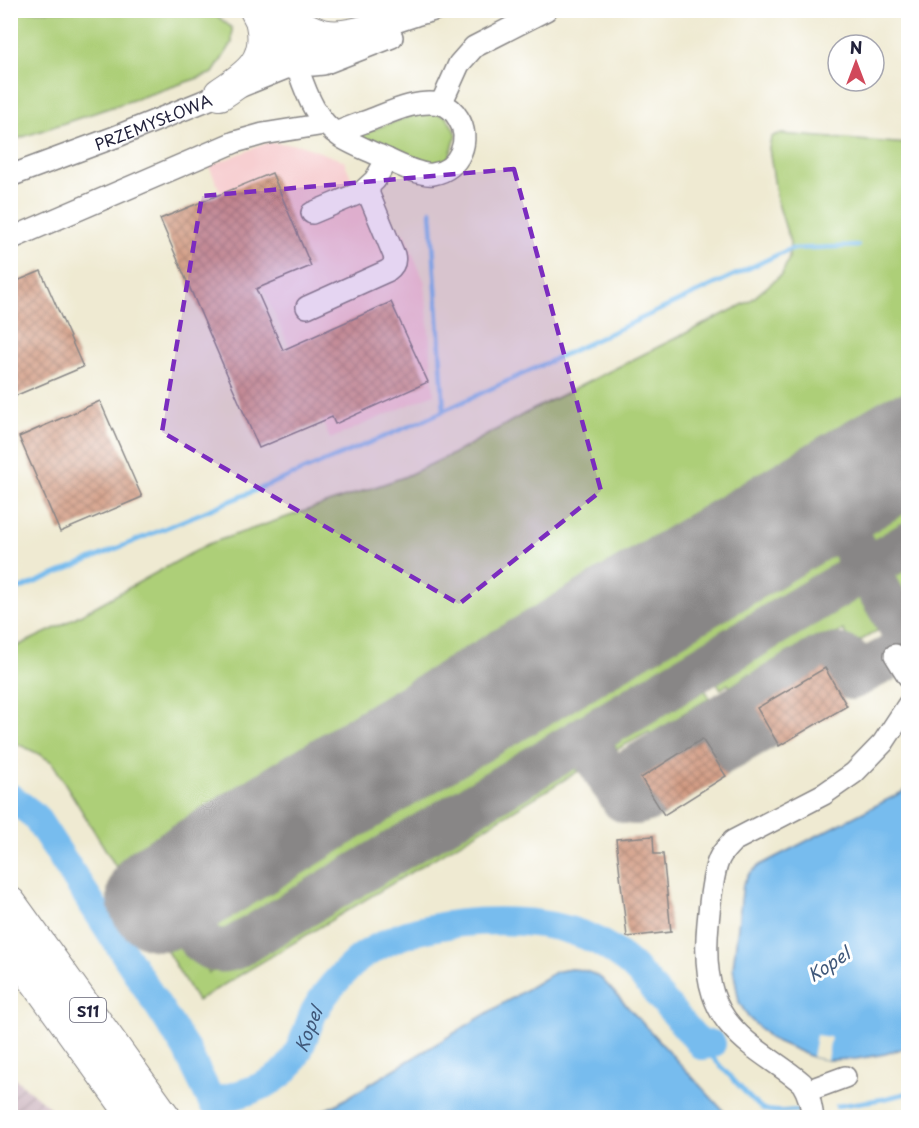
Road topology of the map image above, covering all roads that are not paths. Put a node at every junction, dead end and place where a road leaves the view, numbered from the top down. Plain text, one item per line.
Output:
1 (434, 10) edge
2 (449, 10) edge
3 (546, 10) edge
4 (271, 16) edge
5 (381, 27) junction
6 (296, 64) junction
7 (220, 94) junction
8 (441, 104) junction
9 (330, 129) junction
10 (387, 159) junction
11 (10, 176) edge
12 (369, 187) junction
13 (312, 213) dead end
14 (10, 240) edge
15 (307, 307) dead end
16 (895, 655) dead end
17 (909, 676) edge
18 (909, 705) edge
19 (10, 903) edge
20 (10, 945) edge
21 (845, 1077) dead end
22 (807, 1091) junction
23 (135, 1118) edge
24 (165, 1118) edge
25 (813, 1118) edge

1 - 5 street, PRZEMYSŁOWA
2 - 6 street, PRZEMYSŁOWA
3 - 8 street
4 - 5 highway
4 - 6 highway
4 - 7 highway
5 - 6 street, PRZEMYSŁOWA
6 - 7 street, PRZEMYSŁOWA
6 - 9 street
7 - 11 street, PRZEMYSŁOWA
8 - 9 street
8 - 10 street
9 - 10 street
9 - 14 street
10 - 12 street
12 - 13 street
12 - 15 street
16 - 17 street
18 - 22 street
19 - 24 highway, S11
20 - 23 highway, S11
21 - 22 street
22 - 25 street

